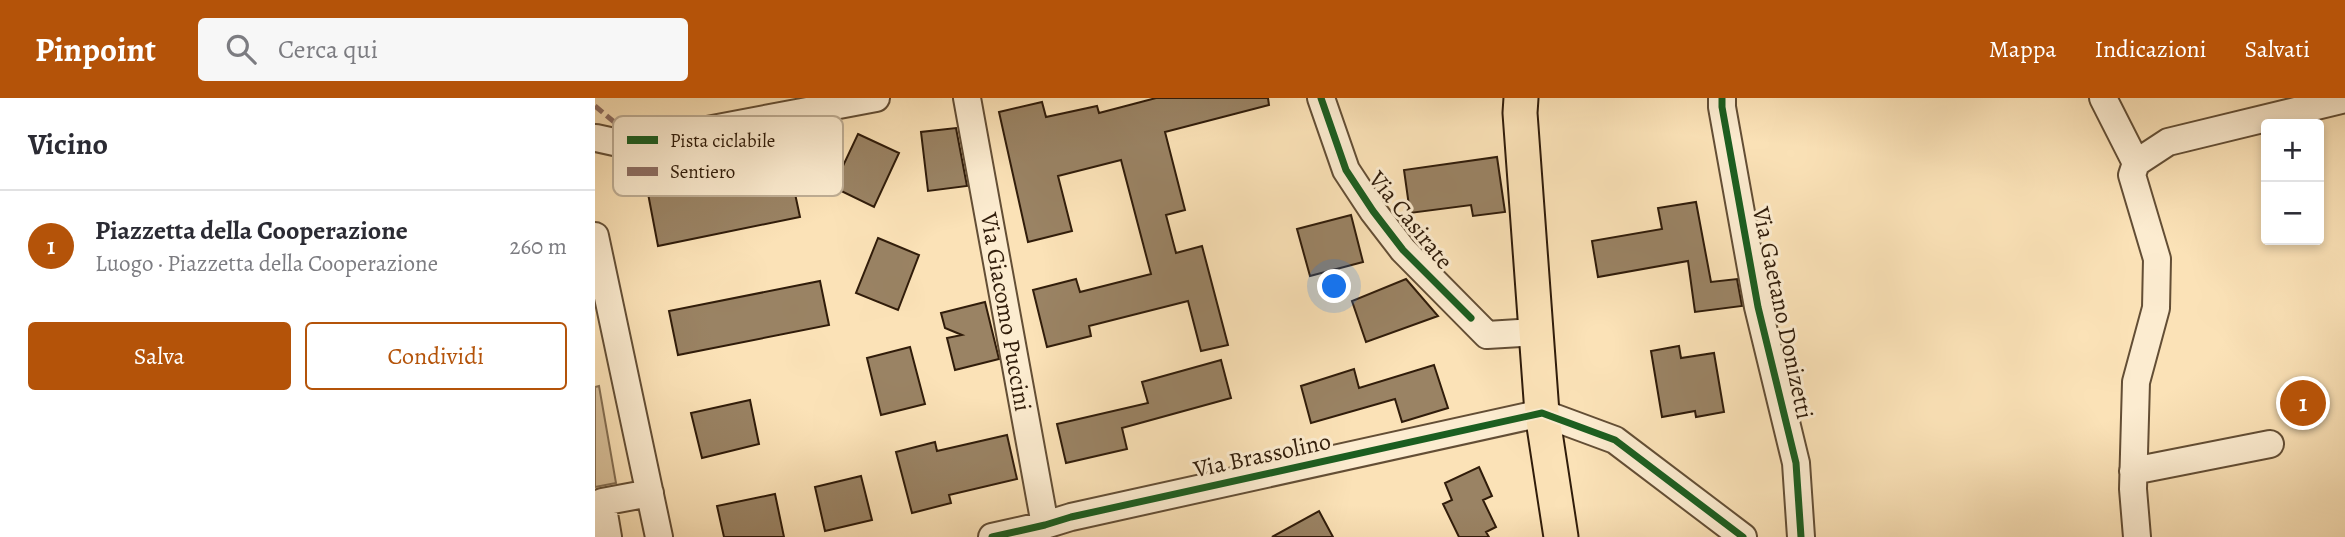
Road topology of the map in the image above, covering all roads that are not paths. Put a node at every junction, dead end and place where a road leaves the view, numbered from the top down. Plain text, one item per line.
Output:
1 (876, 98) edge
2 (967, 98) edge
3 (1321, 98) edge
4 (1521, 98) edge
5 (1722, 98) edge
6 (2103, 98) edge
7 (2345, 99) edge
8 (781, 116) edge
9 (595, 137) edge
10 (613, 141) edge
11 (595, 160) edge
12 (2136, 163) junction
13 (595, 236) edge
14 (1536, 332) junction
15 (1542, 413) junction
16 (2270, 444) dead end
17 (2133, 471) junction
18 (650, 493) junction
19 (1045, 525) junction
20 (1073, 527) edge
21 (608, 537) edge
22 (659, 537) edge
23 (992, 537) edge
24 (1561, 537) edge
25 (1743, 537) edge
26 (1801, 537) edge
27 (2137, 537) edge

1 - 8 street
2 - 19 street, Via Giacomo Puccini
3 - 14 street, Via Casirate
4 - 14 main road
5 - 26 street, Via Gaetano Donizetti
6 - 12 street
7 - 12 street
9 - 10 street
9 - 11 street
12 - 17 street
13 - 18 street
14 - 15 main road
15 - 20 street, Via Brassolino
15 - 24 main road
15 - 25 street
16 - 17 street
17 - 27 street
18 - 21 street
18 - 22 street
19 - 20 street, Via Brassolino
19 - 23 street, Via Brassolino

